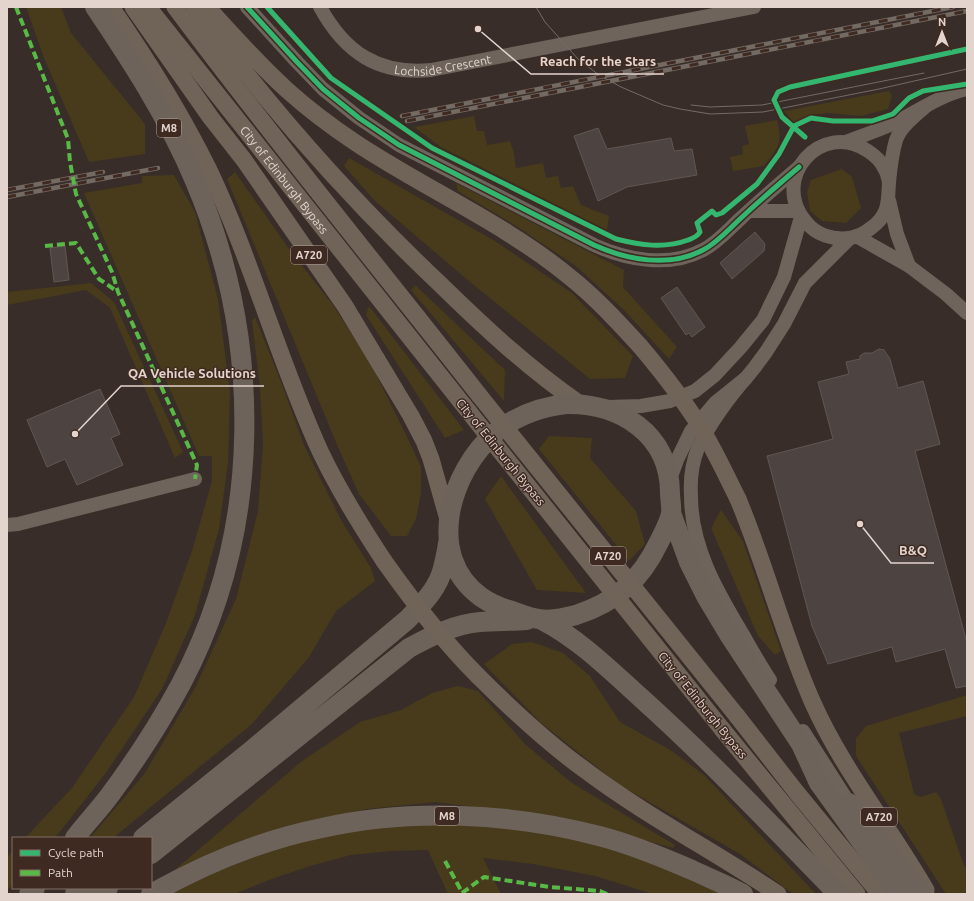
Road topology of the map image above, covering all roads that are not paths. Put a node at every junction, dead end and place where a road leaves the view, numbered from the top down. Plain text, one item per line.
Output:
1 (95, 7) edge
2 (111, 7) edge
3 (133, 7) edge
4 (148, 7) edge
5 (175, 7) edge
6 (195, 7) edge
7 (206, 7) edge
8 (247, 7) edge
9 (320, 7) edge
10 (754, 7) edge
11 (967, 89) edge
12 (926, 106) junction
13 (846, 142) junction
14 (799, 167) junction
15 (889, 182) junction
16 (889, 200) junction
17 (749, 211) junction
18 (799, 214) junction
19 (853, 237) junction
20 (909, 266) junction
21 (967, 313) edge
22 (746, 378) junction
23 (589, 405) junction
24 (195, 479) dead end
25 (670, 479) junction
26 (671, 513) junction
27 (7, 525) edge
28 (449, 532) junction
29 (541, 620) junction
30 (801, 744) junction
31 (849, 803) junction
32 (77, 837) edge
33 (144, 837) edge
34 (152, 853) edge
35 (151, 894) edge
36 (743, 894) edge
37 (778, 894) edge
38 (838, 894) edge
39 (856, 894) edge
40 (880, 894) edge
41 (899, 894) edge
42 (921, 894) edge
43 (929, 894) edge

1 - 32 highway, M8
2 - 37 main road, bridge
3 - 28 main road, A720
4 - 39 main road, City of Edinburgh Bypass / A720, bridge
5 - 40 main road, City of Edinburgh Bypass / A720, bridge
6 - 23 main road
7 - 43 main road, A720, bridge
8 - 17 street
9 - 10 street, Lochside Crescent
11 - 12 street
12 - 13 street
12 - 15 street
13 - 14 street
13 - 15 street
14 - 17 street
14 - 18 street
15 - 16 street
16 - 19 street
16 - 20 street
17 - 18 street
18 - 19 street
18 - 23 street
19 - 20 street
19 - 22 street
20 - 21 street
22 - 25 street
22 - 31 street
23 - 25 highway
23 - 28 highway
24 - 27 street
25 - 26 highway
26 - 29 highway
26 - 30 highway
28 - 29 highway
28 - 33 highway
29 - 34 highway
29 - 38 highway
30 - 31 highway
30 - 41 highway
31 - 42 highway
35 - 36 highway, M8

